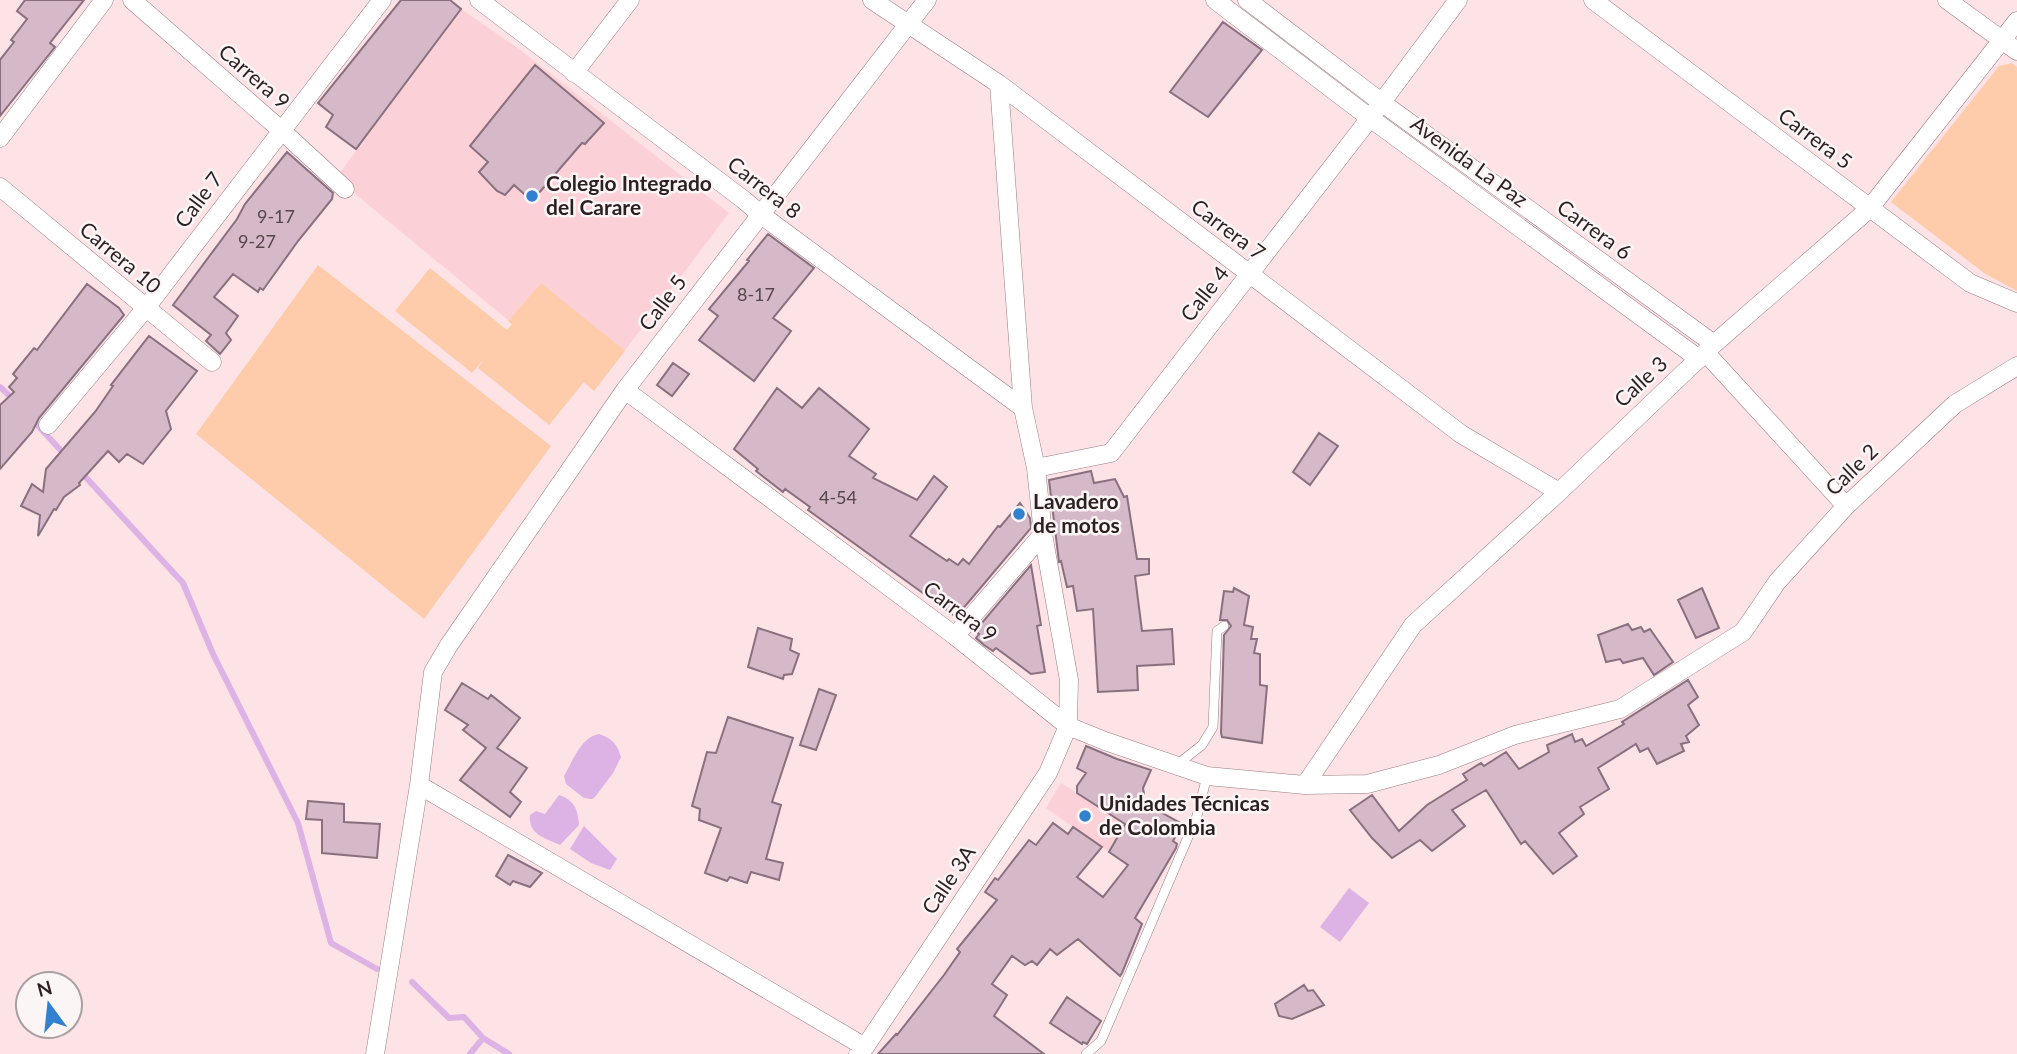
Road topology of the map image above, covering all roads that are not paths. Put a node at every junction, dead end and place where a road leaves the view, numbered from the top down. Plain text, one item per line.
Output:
1 (104, 0) edge
2 (132, 0) edge
3 (382, 0) edge
4 (479, 0) edge
5 (630, 0) edge
6 (872, 0) edge
7 (927, 0) edge
8 (1214, 0) edge
9 (1247, 0) edge
10 (1458, 0) edge
11 (1593, 0) edge
12 (1947, 0) edge
13 (2017, 21) edge
14 (910, 24) junction
15 (2001, 41) junction
16 (2017, 51) edge
17 (574, 73) junction
18 (999, 84) junction
19 (1381, 102) junction
20 (1370, 118) junction
21 (281, 130) junction
22 (0, 138) edge
23 (0, 187) edge
24 (345, 190) dead end
25 (1869, 209) junction
26 (760, 214) junction
27 (1249, 274) junction
28 (2017, 303) edge
29 (145, 309) junction
30 (1706, 352) junction
31 (212, 362) dead end
32 (2017, 366) edge
33 (625, 390) junction
34 (1023, 408) junction
35 (48, 425) dead end
36 (1036, 468) junction
37 (1559, 492) junction
38 (1846, 506) junction
39 (1043, 534) junction
40 (1224, 626) dead end
41 (1743, 632) joint
42 (956, 635) junction
43 (1068, 726) junction
44 (1178, 764) junction
45 (1208, 776) junction
46 (419, 785) junction
47 (1305, 785) junction
48 (861, 1050) edge
49 (375, 1054) edge
50 (1086, 1054) edge

1 - 22 street
2 - 21 street, Carrera 9
3 - 21 street, Calle 7
4 - 17 street, Carrera 8
5 - 17 street
6 - 14 street, Carrera 7
7 - 14 street, Calle 5
8 - 20 street, Avenida La Paz
9 - 19 street, Carrera 6
10 - 19 street, Calle 4
11 - 25 street, Carrera 5
12 - 15 street
13 - 15 street, Calle 3
14 - 18 street, Carrera 7
14 - 26 street, Calle 5
15 - 16 street
15 - 25 street, Calle 3
17 - 26 street, Carrera 8
18 - 27 street, Carrera 7
18 - 34 street
19 - 20 street, Calle 4
19 - 30 street, Carrera 6
20 - 27 street, Calle 4
20 - 30 street, Avenida La Paz
21 - 24 street, Carrera 9
21 - 29 street, Calle 7
23 - 29 street, Carrera 10
25 - 28 street, Carrera 5
25 - 30 street, Calle 3
26 - 33 street, Calle 5
26 - 34 street, Carrera 8
27 - 36 street, Calle 4
27 - 37 street, Carrera 7
29 - 31 street, Carrera 10
29 - 35 street, Calle 7
30 - 37 street, Calle 3
30 - 38 street, Carrera 6
32 - 38 street, Calle 2
33 - 42 street, Carrera 9
33 - 46 street, Calle 5
34 - 36 street
36 - 39 street
37 - 47 street, Calle 3
38 - 41 street, Calle 2
39 - 42 street
39 - 43 street
40 - 44 lane
41 - 47 street, Carrera 9
42 - 43 street, Carrera 9
43 - 44 street, Carrera 9
43 - 48 street, Calle 3A
44 - 45 street, Carrera 9
45 - 47 street, Carrera 9
45 - 50 lane
46 - 48 street
46 - 49 street, Calle 5

